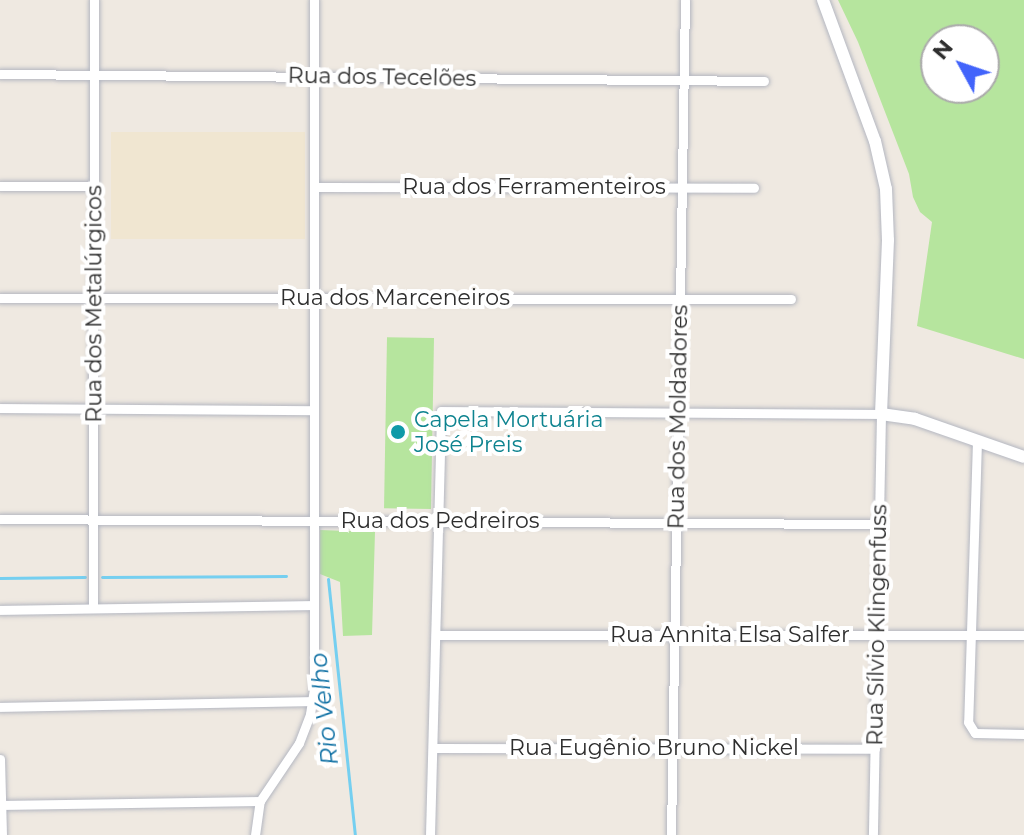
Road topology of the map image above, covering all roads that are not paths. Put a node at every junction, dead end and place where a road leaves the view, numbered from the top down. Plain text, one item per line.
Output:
1 (94, 0) edge
2 (314, 0) edge
3 (685, 0) edge
4 (823, 0) edge
5 (0, 74) edge
6 (94, 75) junction
7 (314, 77) junction
8 (684, 80) junction
9 (764, 81) dead end
10 (0, 186) edge
11 (94, 186) junction
12 (314, 187) junction
13 (682, 188) junction
14 (754, 188) dead end
15 (0, 298) edge
16 (94, 298) junction
17 (313, 298) junction
18 (680, 299) junction
19 (791, 299) dead end
20 (0, 408) edge
21 (94, 409) junction
22 (313, 410) junction
23 (678, 413) junction
24 (881, 414) junction
25 (977, 441) junction
26 (1024, 457) edge
27 (0, 519) edge
28 (93, 520) junction
29 (312, 521) junction
30 (438, 521) junction
31 (676, 523) junction
32 (879, 524) junction
33 (312, 605) junction
34 (93, 608) junction
35 (0, 610) edge
36 (436, 635) junction
37 (674, 635) junction
38 (877, 635) junction
39 (969, 635) junction
40 (1024, 635) edge
41 (312, 701) junction
42 (0, 707) edge
43 (1024, 734) edge
44 (433, 748) junction
45 (672, 749) junction
46 (875, 749) junction
47 (0, 759) edge
48 (260, 801) junction
49 (1, 805) edge
50 (2, 835) edge
51 (255, 835) edge
52 (430, 835) edge
53 (671, 835) edge
54 (873, 835) edge

1 - 6 street, Rua dos Metalúrgicos
2 - 7 street
3 - 8 street, Rua dos Moldadores
4 - 24 main road
5 - 6 street, Rua dos Tecelões
6 - 7 street, Rua dos Tecelões
6 - 11 street, Rua dos Metalúrgicos
7 - 8 street, Rua dos Tecelões
7 - 12 street
8 - 9 street, Rua dos Tecelões
8 - 13 street, Rua dos Moldadores
10 - 11 street
11 - 16 street, Rua dos Metalúrgicos
12 - 13 street, Rua dos Ferramenteiros
12 - 17 street
13 - 14 street, Rua dos Ferramenteiros
13 - 18 street, Rua dos Moldadores
15 - 16 street, Rua dos Marceneiros
16 - 17 street, Rua dos Marceneiros
16 - 21 street, Rua dos Metalúrgicos
17 - 18 street, Rua dos Marceneiros
17 - 22 street
18 - 19 street, Rua dos Marceneiros
18 - 23 street, Rua dos Moldadores
20 - 21 street
21 - 22 street
21 - 28 street, Rua dos Metalúrgicos
22 - 29 street
23 - 24 street
23 - 30 street
23 - 31 street, Rua dos Moldadores
24 - 25 main road
24 - 32 street, Rua Sílvio Klingenfuss
25 - 26 main road
25 - 39 street
27 - 28 street, Rua dos Pedreiros
28 - 29 street, Rua dos Pedreiros
28 - 34 street, Rua dos Metalúrgicos
29 - 30 street, Rua dos Pedreiros
29 - 33 street
30 - 31 street, Rua dos Pedreiros
30 - 36 street
31 - 32 street, Rua dos Pedreiros
31 - 37 street, Rua dos Moldadores
32 - 38 street, Rua Sílvio Klingenfuss
33 - 34 street
33 - 41 street
34 - 35 street
36 - 37 street, Rua Annita Elsa Salfer
36 - 44 street
37 - 38 street, Rua Annita Elsa Salfer
37 - 45 street, Rua dos Moldadores
38 - 39 street, Rua Annita Elsa Salfer
38 - 46 street, Rua Sílvio Klingenfuss
39 - 40 street, Rua Annita Elsa Salfer
39 - 43 street
41 - 42 street
41 - 48 street
44 - 45 street, Rua Eugênio Bruno Nickel
44 - 52 street
45 - 46 street, Rua Eugênio Bruno Nickel
45 - 53 street, Rua dos Moldadores
46 - 54 street, Rua Sílvio Klingenfuss
47 - 49 street
48 - 49 street
48 - 51 street
49 - 50 street

